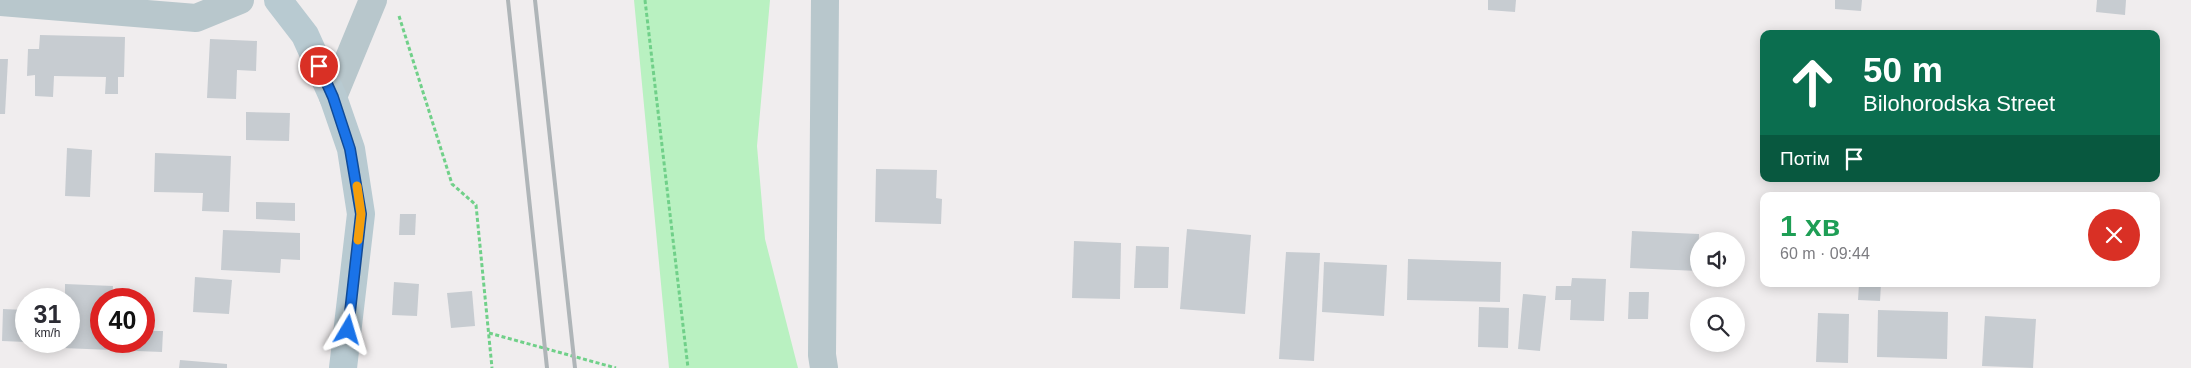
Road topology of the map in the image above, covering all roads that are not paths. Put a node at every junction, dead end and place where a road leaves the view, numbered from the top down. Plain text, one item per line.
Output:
1 (240, 0) edge
2 (278, 0) edge
3 (825, 0) edge
4 (0, 2) edge
5 (384, 5) edge
6 (333, 97) junction
7 (343, 368) edge
8 (824, 368) edge

1 - 4 street
2 - 6 street
3 - 8 street
5 - 6 street
6 - 7 street

